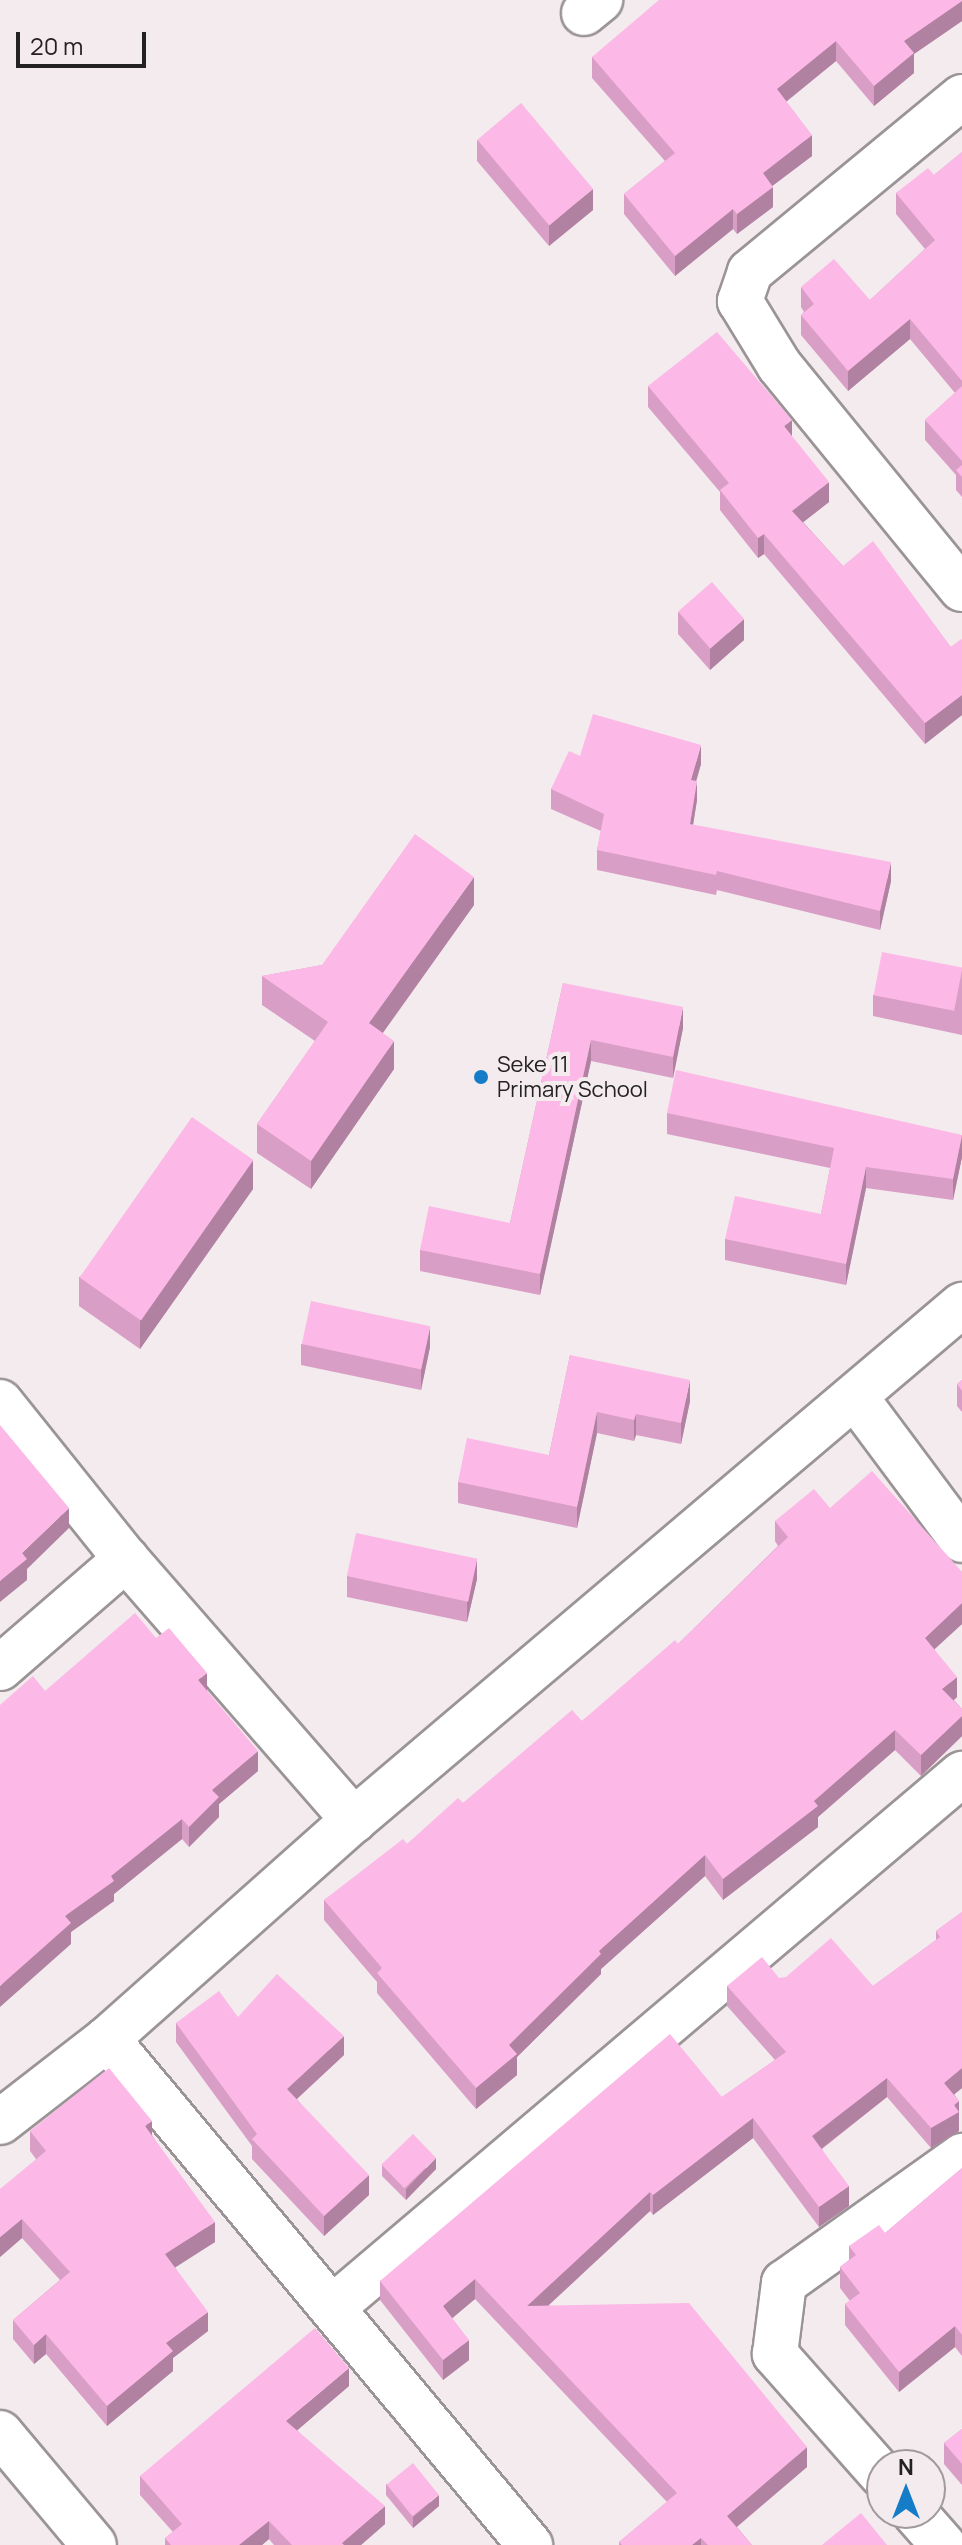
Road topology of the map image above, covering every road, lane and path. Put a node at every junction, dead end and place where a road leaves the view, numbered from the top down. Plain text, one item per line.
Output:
1 (962, 97) edge
2 (962, 589) edge
3 (962, 1305) edge
4 (856, 1398) junction
5 (0, 1402) edge
6 (962, 1540) edge
7 (126, 1559) junction
8 (0, 1668) edge
9 (962, 1774) edge
10 (354, 1820) junction
11 (107, 2039) junction
12 (0, 2122) edge
13 (962, 2156) edge
14 (332, 2308) junction
15 (0, 2433) edge
16 (866, 2457) edge
17 (929, 2529) edge
18 (94, 2545) edge
19 (530, 2545) edge
20 (943, 2545) edge

1 - 2 street
3 - 4 street
4 - 6 street
4 - 10 street
5 - 7 street
7 - 8 street
7 - 10 street
9 - 14 street
10 - 11 street
11 - 12 street
11 - 14 street
13 - 16 street
14 - 19 street
15 - 18 street
17 - 20 street

